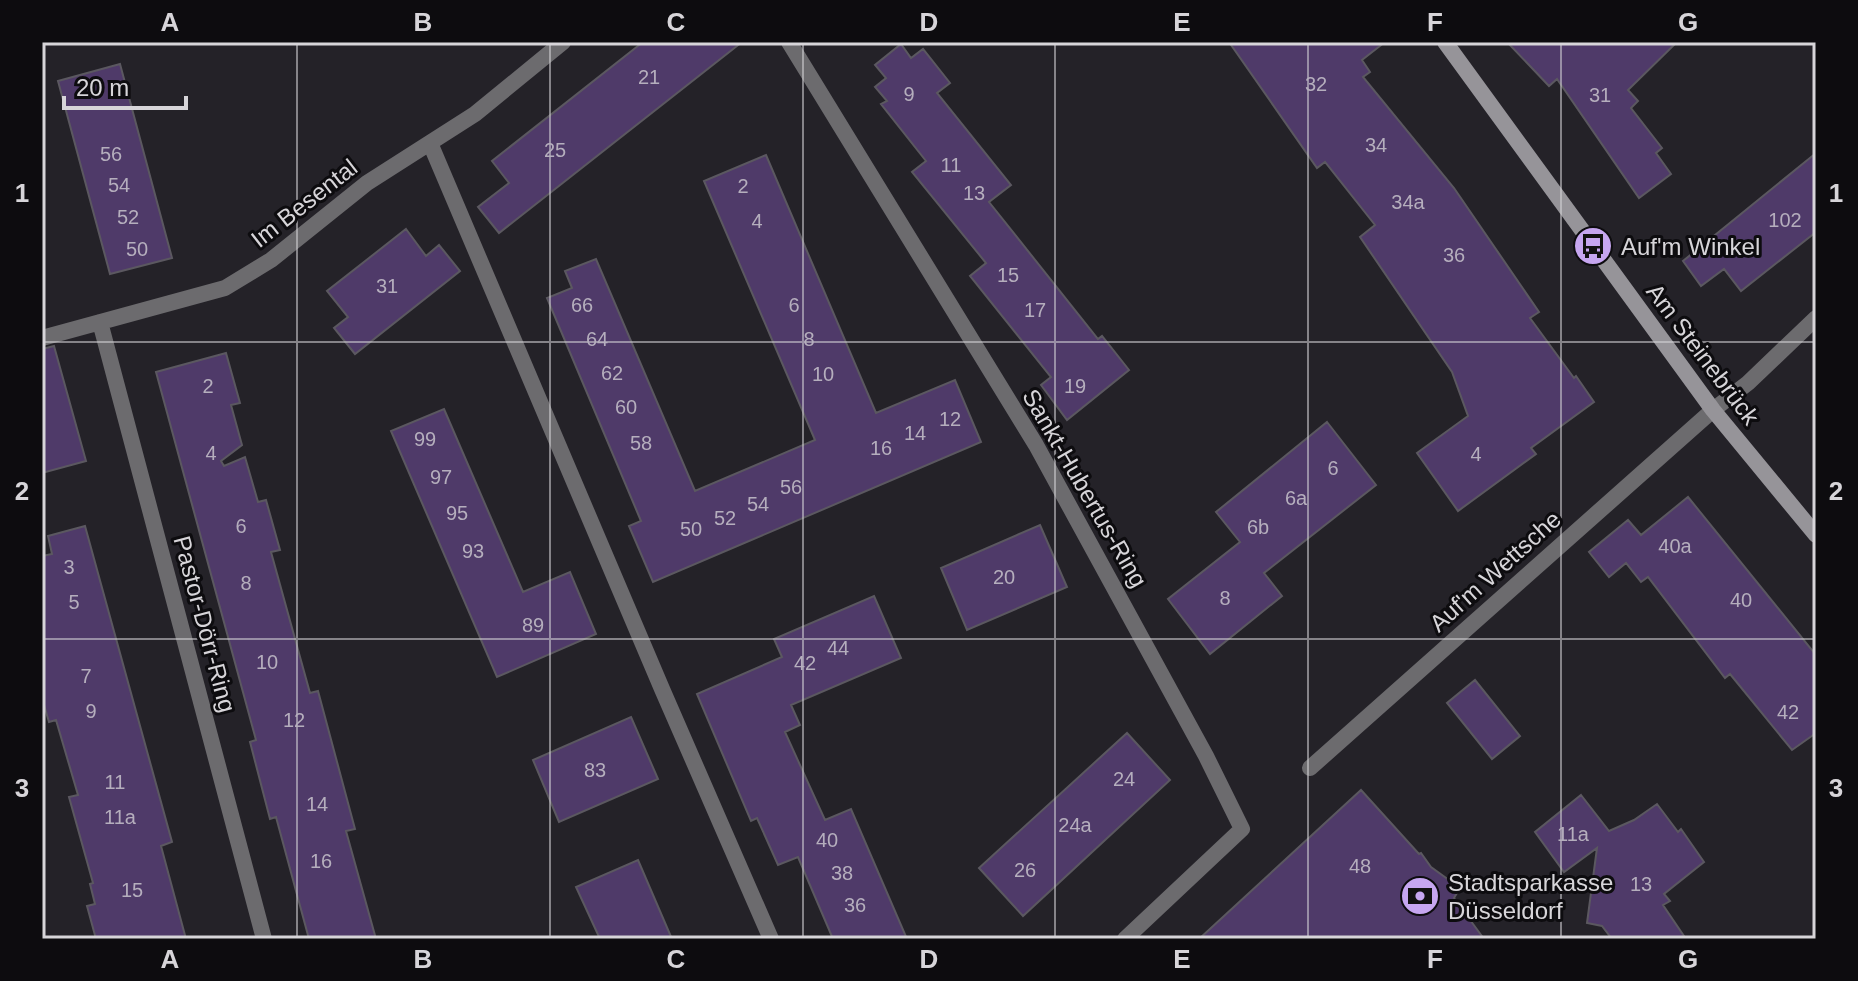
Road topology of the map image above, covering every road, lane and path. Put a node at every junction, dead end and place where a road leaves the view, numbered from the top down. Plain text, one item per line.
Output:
1 (563, 42) edge
2 (789, 42) edge
3 (1445, 42) edge
4 (430, 143) junction
5 (1816, 318) edge
6 (100, 322) junction
7 (42, 338) edge
8 (1713, 410) junction
9 (1816, 535) edge
10 (1310, 768) dead end
11 (264, 939) edge
12 (771, 939) edge
13 (1125, 939) edge

1 - 4 street, Im Besental
2 - 13 street, Sankt-Hubertus-Ring
3 - 8 street, Am Steinebrück
4 - 6 street, Im Besental
4 - 12 street
5 - 8 street, Auf'm Wettsche
6 - 7 street, Im Besental
6 - 11 street, Pastor-Dörr-Ring
8 - 9 street, Am Steinebrück
8 - 10 street, Auf'm Wettsche

